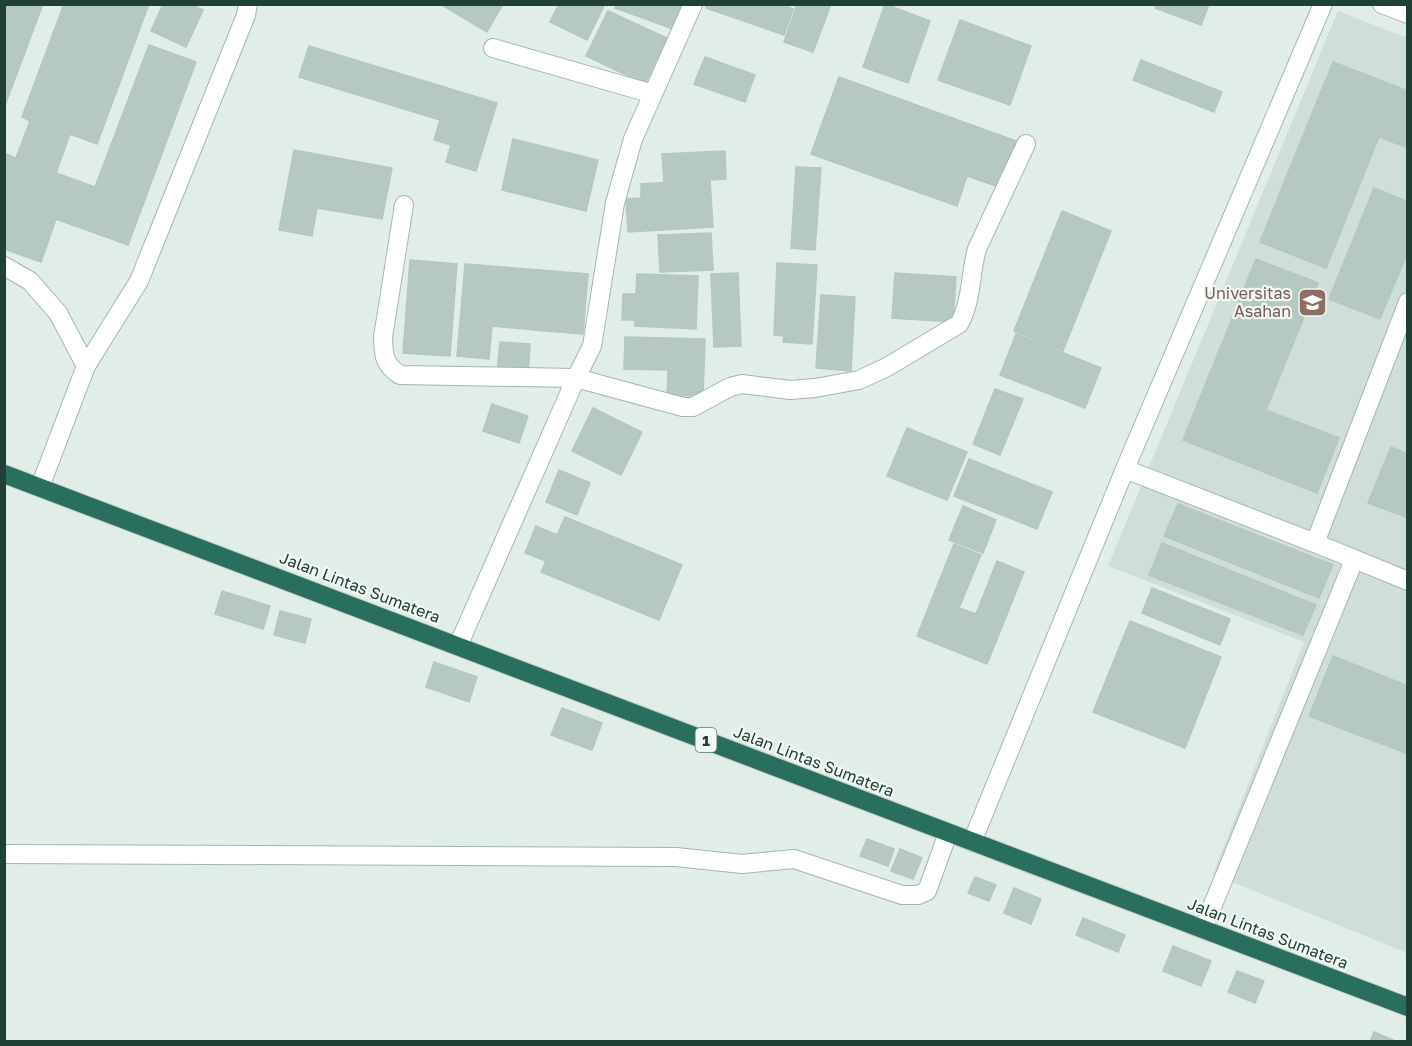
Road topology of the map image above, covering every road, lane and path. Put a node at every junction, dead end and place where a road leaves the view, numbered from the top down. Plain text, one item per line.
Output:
1 (248, 4) edge
2 (693, 4) edge
3 (1323, 4) edge
4 (1382, 4) edge
5 (1407, 14) edge
6 (493, 48) dead end
7 (653, 94) junction
8 (1026, 144) dead end
9 (404, 205) dead end
10 (4, 266) edge
11 (1407, 302) edge
12 (86, 366) junction
13 (576, 378) junction
14 (1125, 469) junction
15 (4, 474) edge
16 (40, 487) junction
17 (1315, 543) junction
18 (1354, 560) junction
19 (1407, 581) edge
20 (458, 646) junction
21 (948, 833) junction
22 (972, 842) junction
23 (4, 854) edge
24 (1203, 929) junction
25 (1407, 1007) edge

1 - 12 street
2 - 7 street
3 - 14 street
4 - 5 street
6 - 7 street
7 - 13 street
8 - 13 street
9 - 13 street
10 - 12 street
11 - 17 street
12 - 16 street
13 - 20 street
14 - 17 street
14 - 22 street
15 - 16 highway, Jalan Lintas Sumatera / 1
16 - 20 highway, Jalan Lintas Sumatera / 1
17 - 18 street
18 - 19 street
18 - 24 street
20 - 21 highway, Jalan Lintas Sumatera / 1
21 - 22 highway, Jalan Lintas Sumatera / 1
21 - 23 street
22 - 24 highway, Jalan Lintas Sumatera / 1
24 - 25 highway, Jalan Lintas Sumatera / 1

